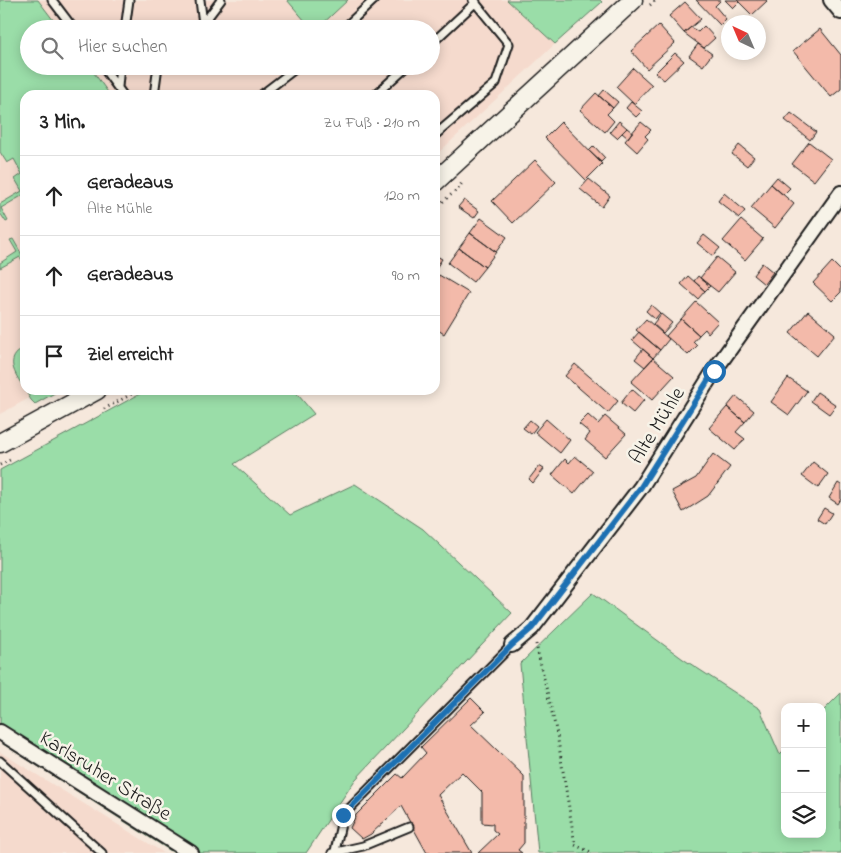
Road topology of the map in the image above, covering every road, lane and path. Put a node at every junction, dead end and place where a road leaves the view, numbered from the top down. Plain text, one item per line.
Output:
1 (52, 0) edge
2 (129, 0) edge
3 (200, 0) edge
4 (220, 0) edge
5 (374, 0) edge
6 (633, 0) edge
7 (831, 0) edge
8 (474, 1) edge
9 (841, 12) edge
10 (67, 20) edge
11 (126, 20) edge
12 (200, 20) edge
13 (205, 20) edge
14 (353, 20) edge
15 (440, 35) edge
16 (109, 75) edge
17 (119, 75) edge
18 (157, 75) edge
19 (287, 75) edge
20 (397, 75) edge
21 (118, 87) junction
22 (120, 90) edge
23 (155, 90) edge
24 (268, 90) edge
25 (381, 90) edge
26 (440, 131) edge
27 (440, 177) edge
28 (458, 189) dead end
29 (841, 192) edge
30 (440, 204) edge
31 (88, 395) edge
32 (0, 442) edge
33 (512, 645) joint
34 (537, 647) dead end
35 (0, 732) edge
36 (0, 761) edge
37 (409, 827) dead end
38 (333, 852) edge
39 (102, 853) edge
40 (191, 853) edge
41 (593, 853) edge

1 - 10 lane
2 - 11 lane
3 - 12 lane
4 - 13 lane
5 - 14 lane
6 - 27 street
7 - 9 street
8 - 15 lane
8 - 26 lane
16 - 21 lane
17 - 21 lane
18 - 23 lane
19 - 24 lane
20 - 25 lane
21 - 22 lane
28 - 30 path
29 - 33 street, Alte Mühle
31 - 32 street
33 - 38 lane
34 - 41 path
35 - 40 street, Karlsruher Straße
36 - 39 lane
37 - 38 lane

